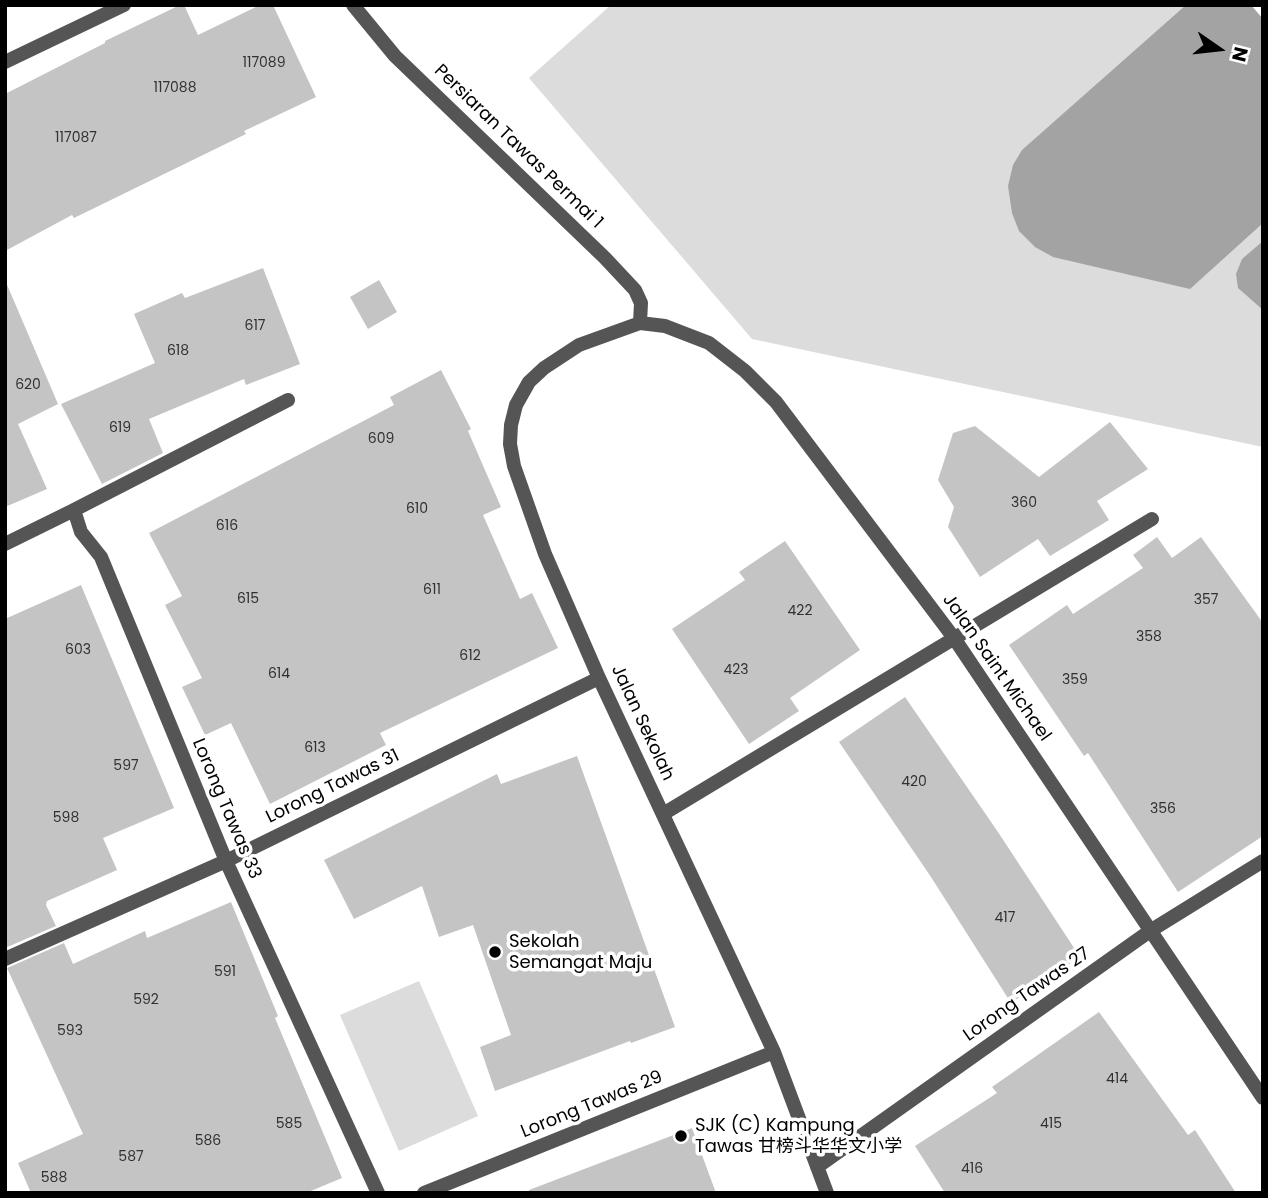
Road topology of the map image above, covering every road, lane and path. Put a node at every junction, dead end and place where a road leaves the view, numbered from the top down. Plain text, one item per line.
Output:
1 (124, 5) edge
2 (353, 5) edge
3 (5, 62) edge
4 (640, 323) junction
5 (288, 400) dead end
6 (74, 510) junction
7 (1152, 519) dead end
8 (5, 544) edge
9 (954, 638) junction
10 (599, 678) junction
11 (663, 814) junction
12 (226, 861) junction
13 (1263, 861) edge
14 (1150, 931) junction
15 (5, 959) edge
16 (774, 1052) junction
17 (1263, 1098) edge
18 (817, 1167) junction
19 (378, 1193) edge
20 (425, 1193) edge
21 (827, 1193) edge

1 - 3 street
2 - 4 street, Persiaran Tawas Permai 1
4 - 9 street, Jalan Saint Michael
4 - 10 street, Jalan Sekolah
5 - 6 street
6 - 8 street
6 - 12 street, Lorong Tawas 33
7 - 9 street
9 - 11 street
9 - 14 street, Jalan Saint Michael
10 - 11 street, Jalan Sekolah
10 - 12 street, Lorong Tawas 31
11 - 16 street, Jalan Sekolah
12 - 15 street, Lorong Tawas 31
12 - 19 street, Lorong Tawas 33
13 - 14 street, Lorong Tawas 27
14 - 17 street, Jalan Saint Michael
14 - 18 street, Lorong Tawas 27
16 - 18 street, Jalan Sekolah
16 - 20 street, Lorong Tawas 29
18 - 21 street, Jalan Sekolah

